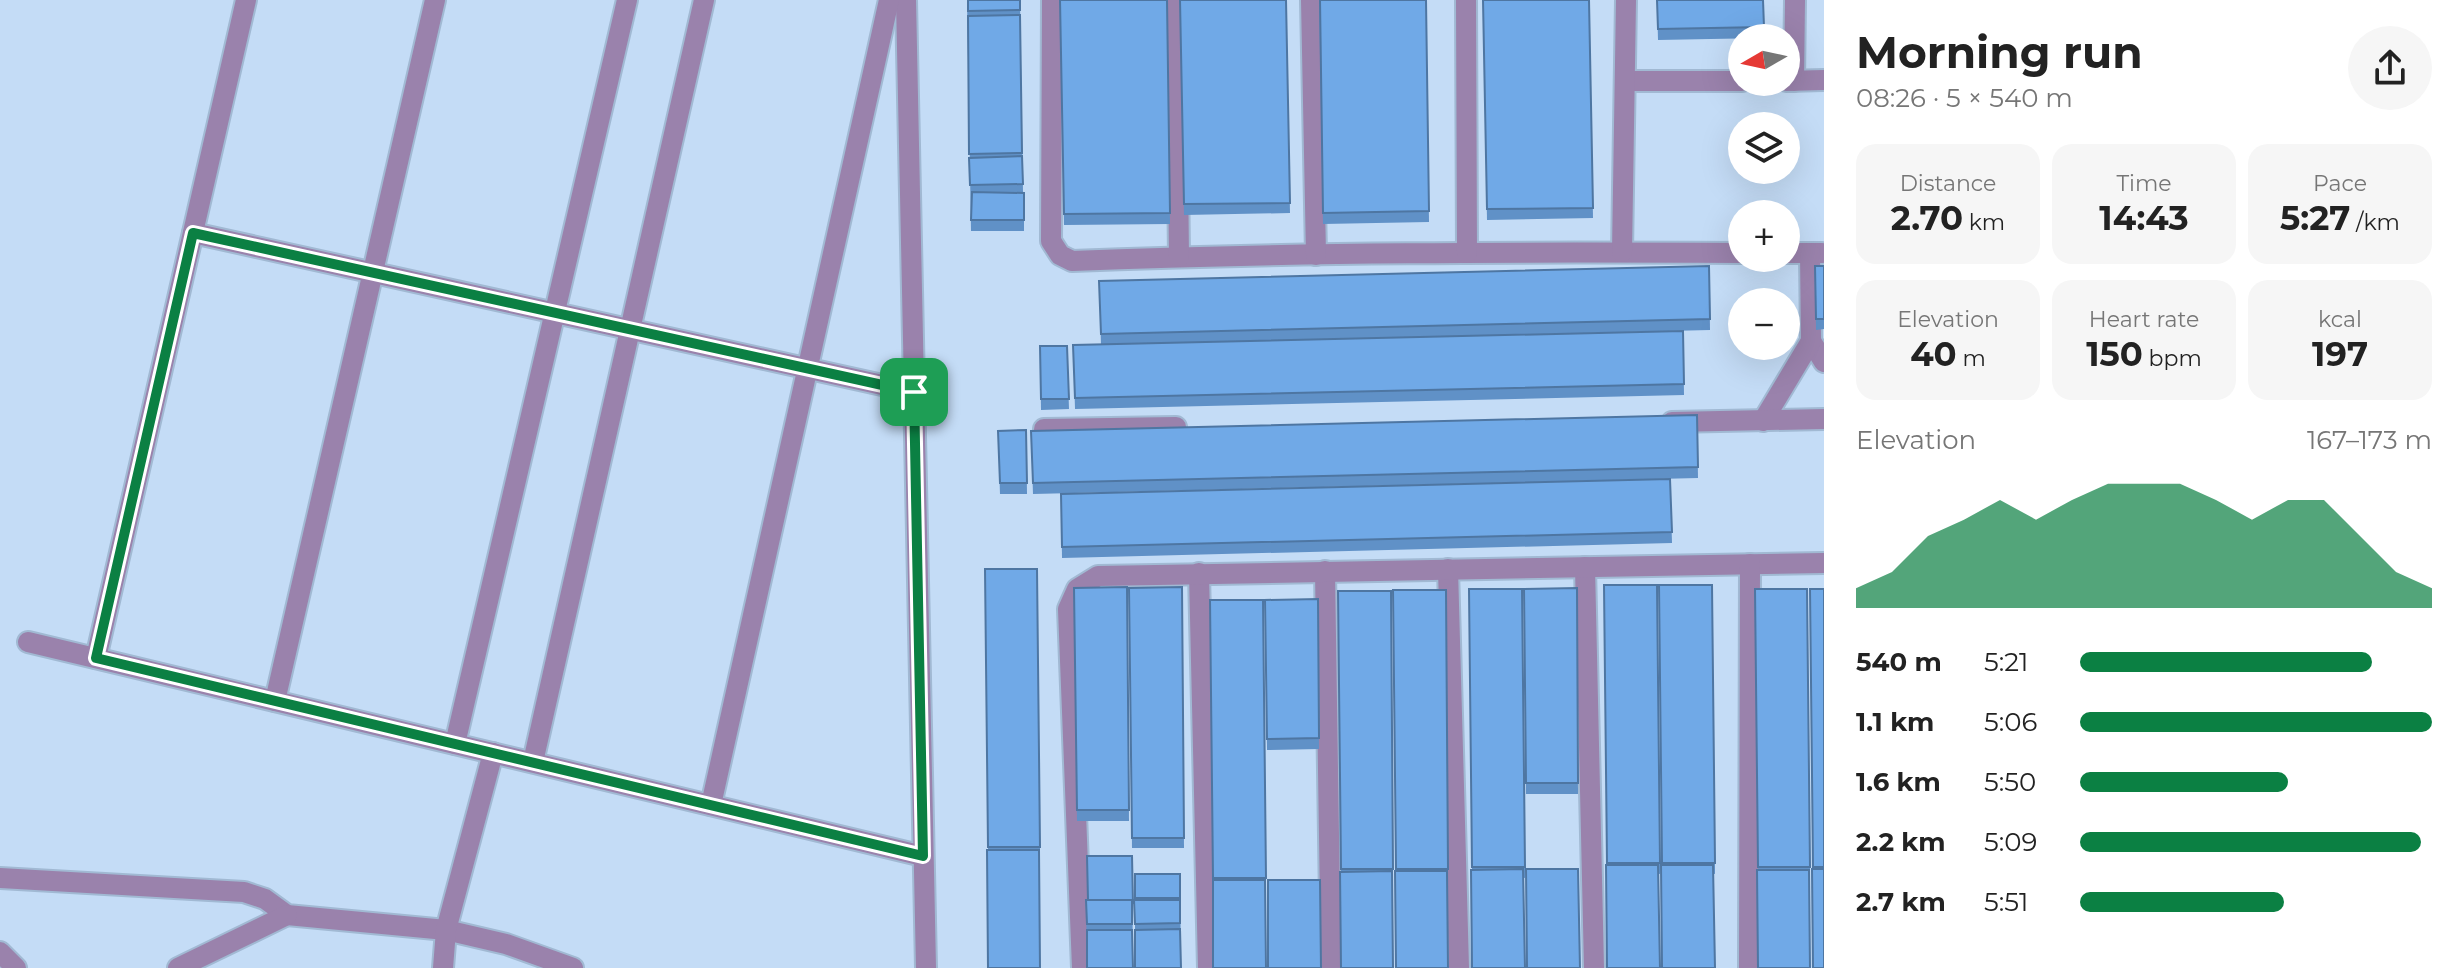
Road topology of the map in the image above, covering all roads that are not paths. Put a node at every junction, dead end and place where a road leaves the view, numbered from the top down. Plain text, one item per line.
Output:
1 (246, 0) edge
2 (435, 0) edge
3 (627, 0) edge
4 (704, 0) edge
5 (889, 0) edge
6 (906, 0) edge
7 (1052, 0) edge
8 (1176, 0) edge
9 (1311, 0) edge
10 (1466, 0) edge
11 (1626, 0) edge
12 (1795, 0) edge
13 (1794, 24) edge
14 (1824, 80) edge
15 (1626, 81) junction
16 (1728, 81) edge
17 (1800, 81) edge
18 (193, 233) junction
19 (1622, 252) junction
20 (1467, 253) junction
21 (1728, 253) edge
22 (1817, 253) edge
23 (1316, 255) junction
24 (1179, 257) junction
25 (373, 273) junction
26 (554, 313) junction
27 (630, 330) junction
28 (1811, 341) junction
29 (1824, 362) edge
30 (807, 369) junction
31 (914, 392) junction
32 (1824, 419) edge
33 (1763, 421) junction
34 (1651, 422) edge
35 (1188, 427) edge
36 (1044, 429) edge
37 (1824, 563) edge
38 (1750, 564) junction
39 (1585, 567) junction
40 (1448, 569) junction
41 (1325, 571) junction
42 (1199, 573) junction
43 (28, 642) dead end
44 (96, 658) junction
45 (275, 701) junction
46 (455, 744) junction
47 (493, 753) junction
48 (533, 762) junction
49 (711, 805) junction
50 (923, 856) junction
51 (0, 878) edge
52 (287, 915) junction
53 (446, 930) junction
54 (0, 952) edge
55 (16, 968) edge
56 (178, 968) edge
57 (443, 968) edge
58 (573, 968) edge
59 (926, 968) edge
60 (1082, 968) edge
61 (1208, 968) edge
62 (1331, 968) edge
63 (1459, 968) edge
64 (1594, 968) edge
65 (1749, 968) edge

1 - 18 street
2 - 25 street
3 - 26 street
4 - 27 street
5 - 30 street
6 - 31 street
7 - 24 street
8 - 24 street
9 - 23 street
10 - 20 street
11 - 15 street
12 - 13 street
14 - 17 street
15 - 16 street
15 - 19 street
18 - 25 street
18 - 44 street
19 - 20 street
19 - 21 street
20 - 23 street
22 - 28 street
23 - 24 street
25 - 26 street
25 - 45 street
26 - 27 street
26 - 46 street
27 - 30 street
27 - 48 street
28 - 29 street
28 - 33 street
30 - 31 street
30 - 49 street
31 - 50 street
32 - 33 street
33 - 34 street
35 - 36 street
37 - 38 street
38 - 39 street
38 - 65 street
39 - 40 street
39 - 64 street
40 - 41 street
40 - 63 street
41 - 42 street
41 - 62 street
42 - 60 street
42 - 61 street
43 - 44 street
44 - 45 street
45 - 46 street
46 - 47 street
47 - 48 street
47 - 53 street
48 - 49 street
49 - 50 street
50 - 59 street
51 - 52 street
52 - 53 street
52 - 56 street
53 - 57 street
53 - 58 street
54 - 55 street

